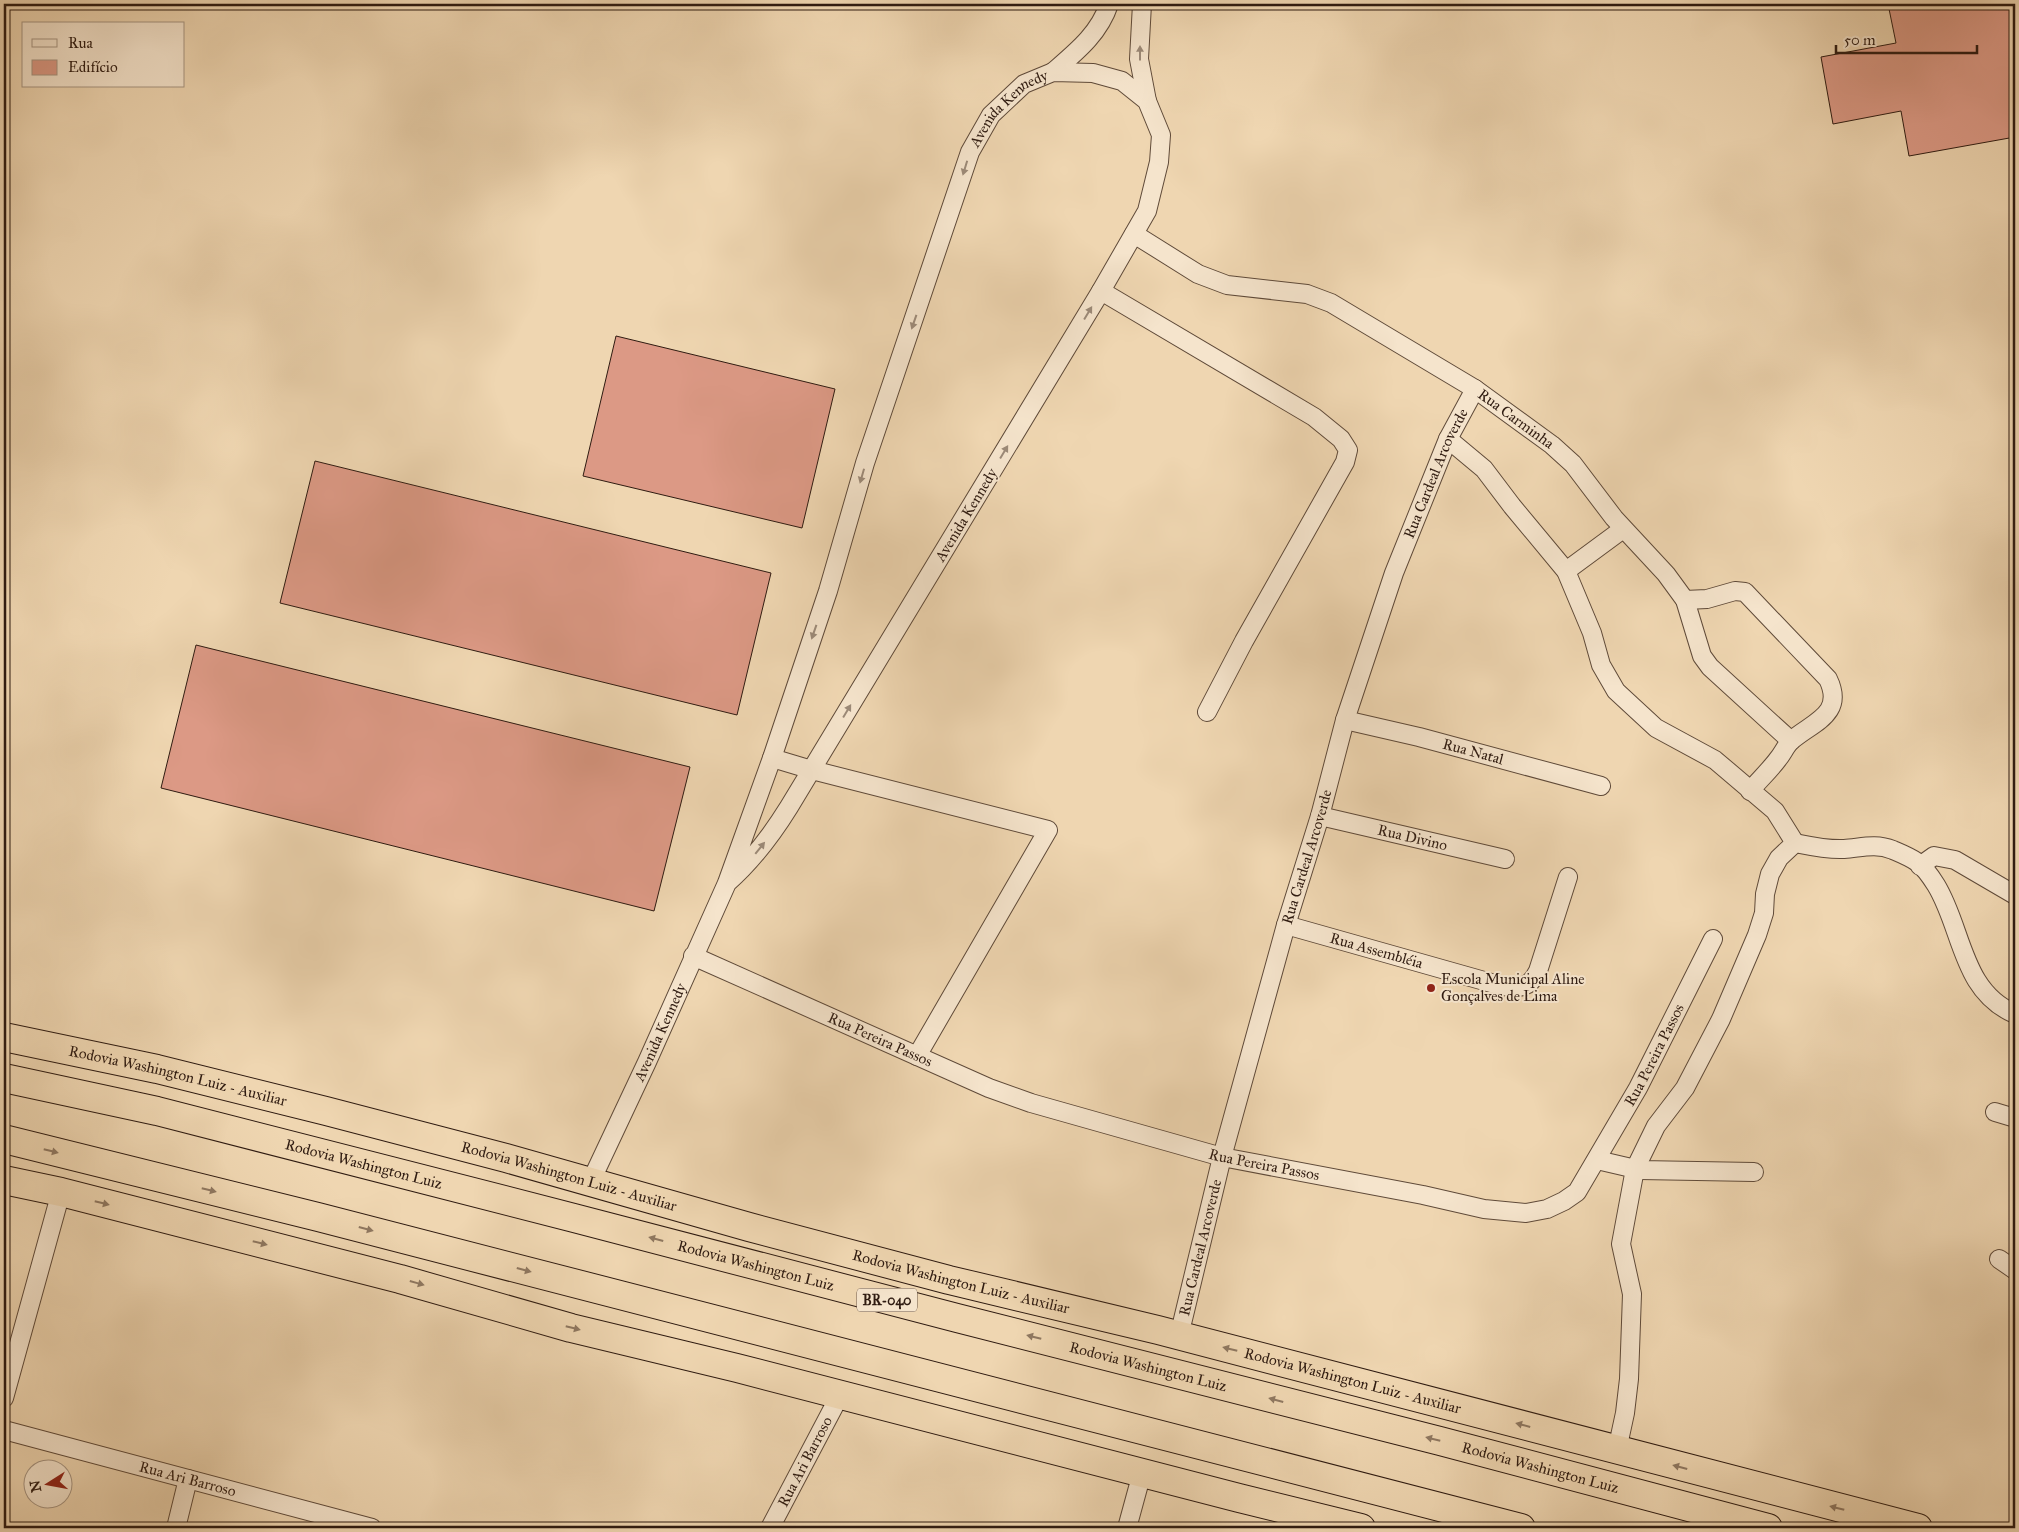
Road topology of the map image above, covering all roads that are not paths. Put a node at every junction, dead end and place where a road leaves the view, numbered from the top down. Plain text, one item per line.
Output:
1 (1109, 4) edge
2 (1142, 4) edge
3 (1053, 72) junction
4 (1148, 101) junction
5 (1134, 234) junction
6 (1101, 291) junction
7 (1475, 389) junction
8 (1448, 439) junction
9 (1623, 529) junction
10 (1566, 571) junction
11 (1684, 600) junction
12 (1207, 712) dead end
13 (1345, 720) junction
14 (1791, 740) junction
15 (772, 758) junction
16 (812, 770) junction
17 (1601, 786) dead end
18 (1750, 791) junction
19 (1320, 816) junction
20 (1795, 843) junction
21 (1505, 859) dead end
22 (1920, 866) junction
23 (1568, 877) dead end
24 (726, 883) junction
25 (2015, 895) edge
26 (1286, 925) junction
27 (1713, 939) dead end
28 (693, 956) junction
29 (2015, 1014) edge
30 (4, 1037) edge
31 (917, 1056) junction
32 (4, 1078) edge
33 (1995, 1112) dead end
34 (2015, 1118) edge
35 (4, 1139) edge
36 (1222, 1157) junction
37 (1597, 1160) junction
38 (1635, 1169) junction
39 (1754, 1172) dead end
40 (4, 1180) edge
41 (591, 1181) junction
42 (61, 1192) junction
43 (1999, 1259) dead end
44 (2015, 1270) edge
45 (949, 1280) junction
46 (1179, 1336) junction
47 (1147, 1365) junction
48 (840, 1395) junction
49 (4, 1398) edge
50 (4, 1430) edge
51 (1617, 1450) junction
52 (1142, 1473) junction
53 (188, 1479) junction
54 (176, 1528) edge
55 (372, 1528) edge
56 (770, 1528) edge
57 (1127, 1528) edge
58 (1360, 1528) edge
59 (1521, 1528) edge
60 (1768, 1528) edge
61 (1918, 1528) edge

1 - 3 street
4 -> 2 street
3 - 4 street, Avenida Kennedy
3 -> 15 street, Avenida Kennedy
4 - 5 street, Avenida Kennedy
5 - 6 street, Avenida Kennedy
5 - 7 street, Rua Carminha
6 - 12 street
16 -> 6 street, Avenida Kennedy
7 - 8 street, Rua Cardeal Arcoverde
7 - 9 street, Rua Carminha
8 - 10 street
8 - 13 street, Rua Cardeal Arcoverde
9 - 10 street
9 - 11 street, Rua Carminha
10 - 18 street
11 - 14 street, Rua Carminha
11 - 14 street
13 - 17 street, Rua Natal
13 - 19 street, Rua Cardeal Arcoverde
14 - 18 street
15 - 16 street
15 - 24 street, Avenida Kennedy
24 -> 16 street, Avenida Kennedy
16 - 31 street
18 - 20 street
19 - 21 street, Rua Divino
19 - 26 street, Rua Cardeal Arcoverde
20 - 22 street
20 - 38 street
22 - 25 street
22 - 29 street
23 - 26 street, Rua Assembléia
24 - 28 street, Avenida Kennedy
26 - 36 street, Rua Cardeal Arcoverde
27 - 37 street, Rua Pereira Passos
28 - 31 street, Rua Pereira Passos
28 - 41 street, Avenida Kennedy
30 - 41 highway, Rodovia Washington Luiz - Auxiliar
31 - 36 street, Rua Pereira Passos
47 -> 32 highway, Rodovia Washington Luiz / BR-040
33 - 34 street
35 -> 59 highway
36 - 37 street, Rua Pereira Passos
36 - 46 street, Rua Cardeal Arcoverde
37 - 38 street
38 - 39 street
38 - 51 street
40 - 42 highway
41 - 45 highway, Rodovia Washington Luiz - Auxiliar
42 -> 48 highway
42 - 49 street
43 - 44 street
45 - 46 highway, Rodovia Washington Luiz - Auxiliar
45 - 47 highway
51 -> 46 highway, Rodovia Washington Luiz - Auxiliar
60 -> 47 highway, Rodovia Washington Luiz / BR-040
48 - 52 highway
48 - 56 street, Rua Ari Barroso
50 - 53 street, Rua Ari Barroso
61 -> 51 highway, Rodovia Washington Luiz - Auxiliar
52 - 57 street
52 - 58 highway
53 - 54 street
53 - 55 street, Rua Ari Barroso

